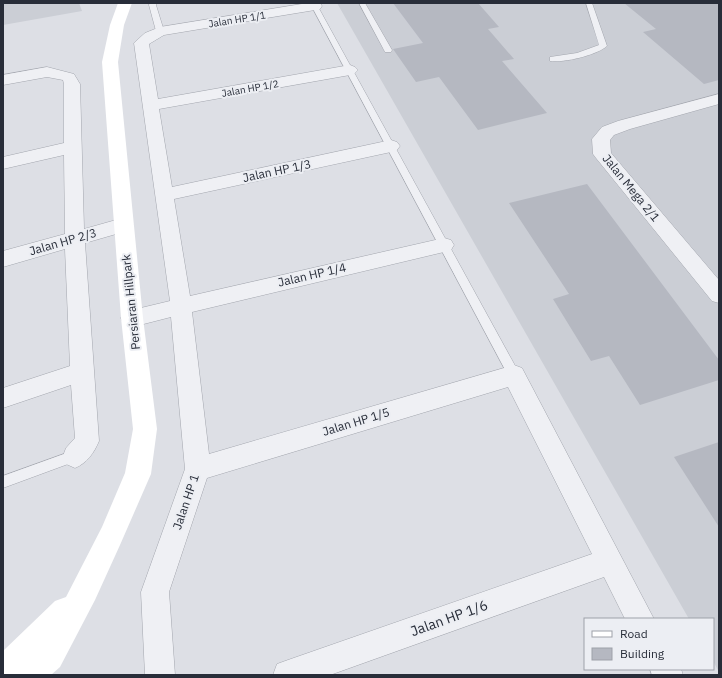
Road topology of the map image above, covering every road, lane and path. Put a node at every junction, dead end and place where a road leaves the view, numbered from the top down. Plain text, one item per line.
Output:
1 (125, 3) edge
2 (154, 3) edge
3 (362, 3) edge
4 (589, 3) edge
5 (314, 4) edge
6 (160, 31) junction
7 (388, 50) dead end
8 (553, 59) dead end
9 (350, 70) junction
10 (3, 80) edge
11 (719, 99) edge
12 (151, 105) junction
13 (390, 146) junction
14 (72, 147) junction
15 (3, 163) edge
16 (164, 195) junction
17 (123, 225) junction
18 (76, 240) junction
19 (444, 245) junction
20 (3, 259) edge
21 (719, 295) edge
22 (181, 306) junction
23 (132, 318) junction
24 (81, 372) junction
25 (514, 375) junction
26 (3, 398) edge
27 (75, 456) joint
28 (198, 470) junction
29 (3, 482) edge
30 (610, 561) junction
31 (85, 590) junction
32 (639, 618) edge
33 (3, 672) edge
34 (29, 675) edge
35 (160, 675) edge
36 (288, 675) edge

1 - 17 street, Persiaran Hillpark
2 - 6 lane
3 - 7 lane
4 - 8 lane
5 - 6 street, Jalan HP 1/1
5 - 9 lane
6 - 12 street, Jalan HP 1
9 - 12 street, Jalan HP 1/2
9 - 13 lane
10 - 14 street
11 - 21 street, Jalan Mega 2/1
12 - 16 street, Jalan HP 1
13 - 16 street, Jalan HP 1/3
13 - 19 lane
14 - 15 street
14 - 18 street
16 - 22 street, Jalan HP 1
17 - 18 street, Jalan HP 2/3
17 - 23 street, Persiaran Hillpark
18 - 20 street, Jalan HP 2/3
18 - 24 street
19 - 22 street, Jalan HP 1/4
19 - 25 lane
22 - 23 street
22 - 28 street, Jalan HP 1
23 - 31 street, Persiaran Hillpark
24 - 26 street
24 - 27 street
25 - 28 street, Jalan HP 1/5
25 - 30 street
27 - 29 lane
28 - 35 street, Jalan HP 1
30 - 32 street
30 - 36 street, Jalan HP 1/6
31 - 33 street, Persiaran Hillpark
31 - 34 street, Persiaran Hillpark

